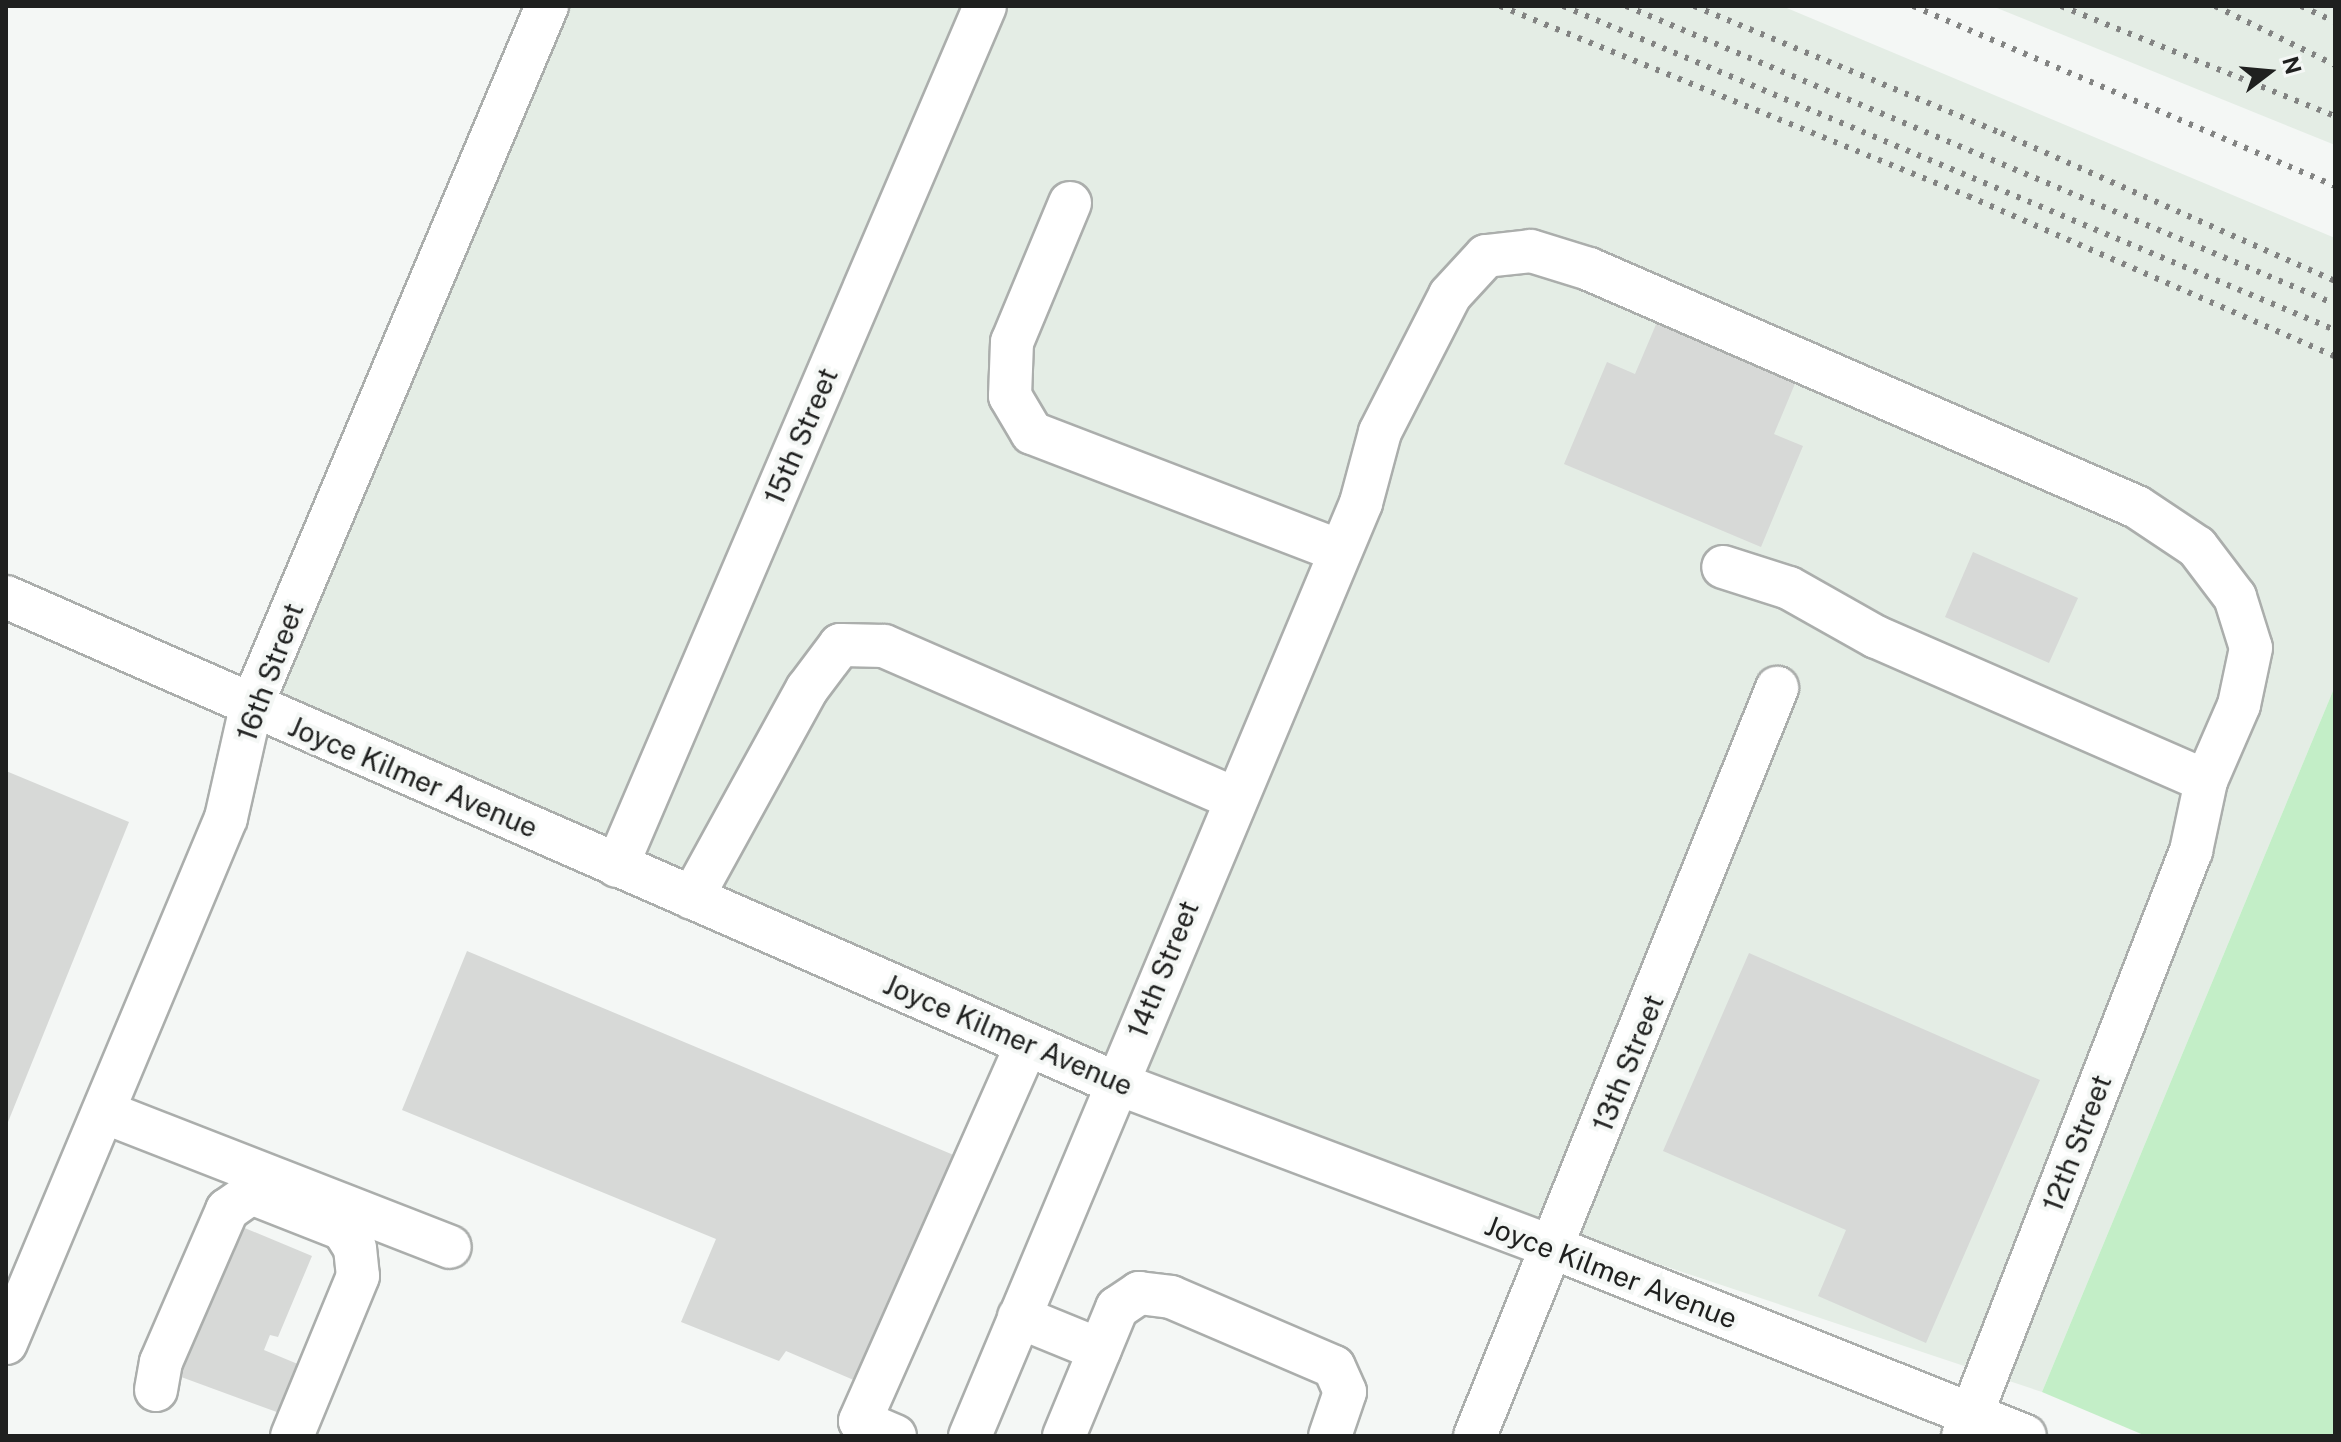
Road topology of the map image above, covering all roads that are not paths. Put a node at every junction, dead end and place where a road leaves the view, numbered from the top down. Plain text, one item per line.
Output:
1 (547, 6) edge
2 (985, 6) edge
3 (1070, 203) dead end
4 (1339, 551) junction
5 (1723, 567) dead end
6 (6, 597) edge
7 (1777, 688) dead end
8 (251, 707) junction
9 (2206, 781) junction
10 (1234, 798) junction
11 (617, 866) junction
12 (692, 898) junction
13 (1027, 1044) junction
14 (1116, 1083) junction
15 (104, 1112) junction
16 (450, 1247) dead end
17 (1554, 1248) junction
18 (1019, 1317) junction
19 (6, 1343) edge
20 (1100, 1350) junction
21 (156, 1390) dead end
22 (1968, 1425) edge
23 (877, 1428) edge
24 (292, 1436) edge
25 (970, 1436) edge
26 (1064, 1436) edge
27 (1330, 1436) edge
28 (1475, 1436) edge
29 (2025, 1436) edge

1 - 8 street, 16th Street
2 - 11 street, 15th Street
3 - 4 street
4 - 9 street, 14th Street
4 - 10 street, 14th Street
5 - 9 street
6 - 8 street, Joyce Kilmer Avenue
7 - 17 street, 13th Street
8 - 11 street, Joyce Kilmer Avenue
8 - 15 street, 16th Street
9 - 22 street, 12th Street
10 - 12 street
10 - 14 street, 14th Street
11 - 12 street, Joyce Kilmer Avenue
12 - 13 street, Joyce Kilmer Avenue
13 - 14 street, Joyce Kilmer Avenue
13 - 23 street
14 - 17 street, Joyce Kilmer Avenue
14 - 18 street, 14th Street
15 - 16 street
15 - 19 street, 16th Street
17 - 22 street, Joyce Kilmer Avenue
17 - 28 street, 13th Street
18 - 20 street
18 - 25 street, 14th Street
20 - 26 street
20 - 27 street
21 - 24 street
22 - 29 street, Joyce Kilmer Avenue

